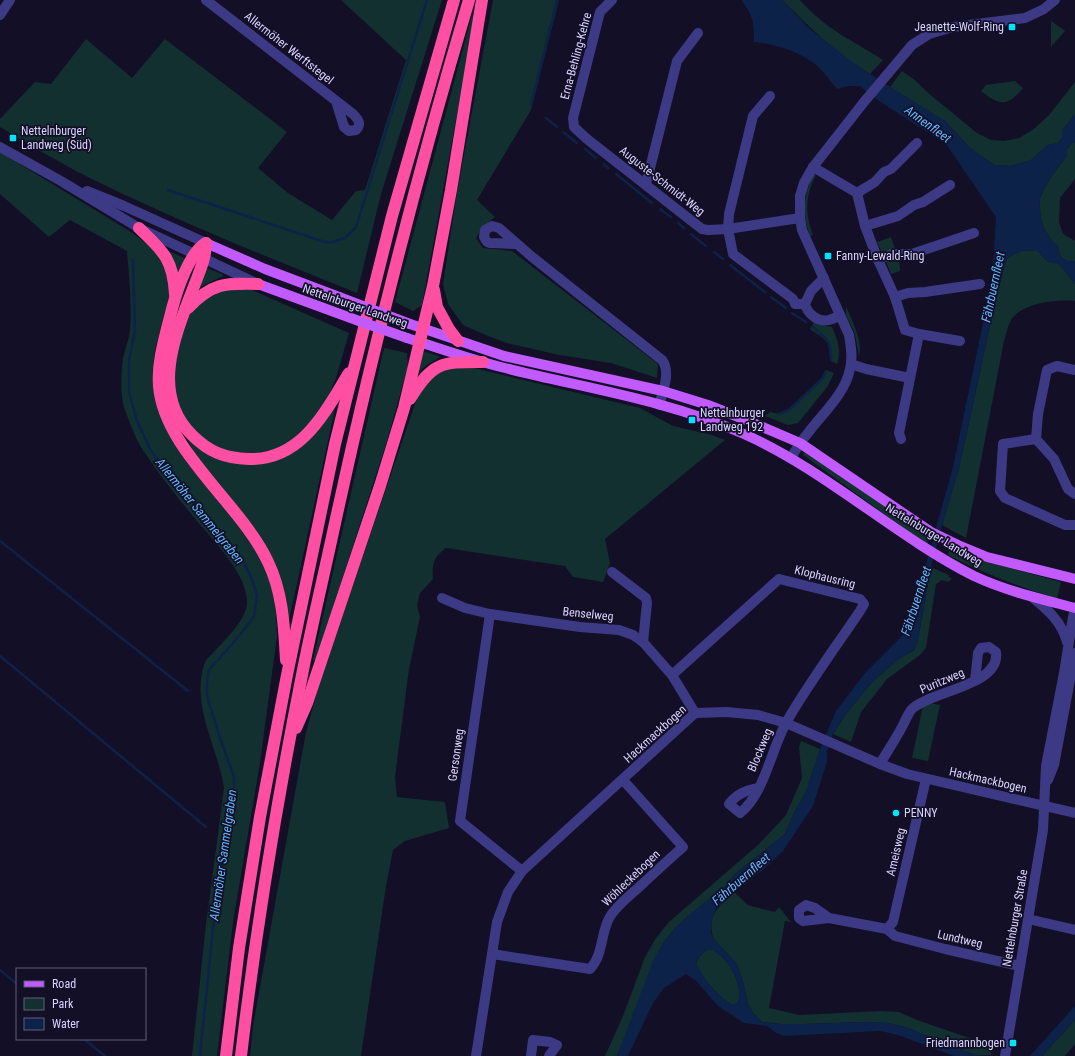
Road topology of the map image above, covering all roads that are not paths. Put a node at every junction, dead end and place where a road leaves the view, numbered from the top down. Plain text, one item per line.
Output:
1 (10, 0) edge
2 (206, 0) edge
3 (454, 0) edge
4 (469, 0) edge
5 (482, 0) edge
6 (612, 0) edge
7 (1055, 0) edge
8 (0, 15) edge
9 (698, 33) dead end
10 (770, 96) dead end
11 (336, 101) dead end
12 (573, 122) joint
13 (917, 143) dead end
14 (0, 147) edge
15 (813, 167) junction
16 (61, 181) junction
17 (646, 184) junction
18 (950, 185) dead end
19 (857, 193) junction
20 (800, 218) junction
21 (865, 226) junction
22 (139, 228) junction
23 (728, 229) junction
24 (974, 233) dead end
25 (206, 243) junction
26 (516, 244) dead end
27 (199, 257) junction
28 (878, 260) junction
29 (824, 278) junction
30 (258, 284) junction
31 (980, 284) dead end
32 (433, 286) junction
33 (895, 296) junction
34 (176, 297) junction
35 (805, 304) junction
36 (184, 312) junction
37 (840, 315) junction
38 (423, 329) junction
39 (919, 334) junction
40 (458, 341) junction
41 (960, 341) dead end
42 (420, 342) junction
43 (483, 362) junction
44 (355, 363) junction
45 (851, 364) junction
46 (1075, 370) edge
47 (910, 378) junction
48 (663, 391) junction
49 (660, 405) junction
50 (404, 408) junction
51 (901, 439) dead end
52 (1036, 439) junction
53 (800, 443) junction
54 (791, 458) junction
55 (1075, 494) edge
56 (1075, 526) edge
57 (612, 572) dead end
58 (1073, 580) edge
59 (1032, 597) junction
60 (442, 598) dead end
61 (1075, 609) edge
62 (490, 614) junction
63 (643, 642) junction
64 (1068, 644) junction
65 (1075, 653) edge
66 (672, 674) junction
67 (287, 675) junction
68 (975, 681) dead end
69 (695, 713) junction
70 (786, 723) junction
71 (288, 748) junction
72 (880, 764) junction
73 (926, 779) junction
74 (623, 780) junction
75 (1046, 784) junction
76 (759, 788) dead end
77 (1044, 805) junction
78 (1075, 813) edge
79 (522, 871) junction
80 (829, 918) dead end
81 (1028, 919) junction
82 (887, 928) junction
83 (1075, 930) edge
84 (492, 954) junction
85 (1020, 966) junction
86 (226, 1056) edge
87 (241, 1056) edge
88 (476, 1056) edge
89 (531, 1056) edge
90 (549, 1056) edge
91 (1005, 1056) edge

1 - 8 street
2 - 11 street, Allermöher Werftstegel
3 - 44 highway
4 - 71 highway
5 - 32 highway
6 - 12 street, Erna-Behling-Kehre
7 - 15 street
9 - 17 street
10 - 23 street
12 - 17 street, Auguste-Schmidt-Weg
13 - 19 street
14 - 16 street, Nettelnburger Landweg
15 - 19 street
15 - 20 street
16 - 22 street, Nettelnburger Landweg
16 - 25 street, Nettelnburger Landweg
17 - 23 street, Auguste-Schmidt-Weg
18 - 21 street
19 - 21 street
20 - 23 street, Auguste-Schmidt-Weg
20 - 29 street
21 - 28 street
22 - 27 street, Nettelnburger Landweg
22 - 34 highway
23 - 35 street
24 - 28 street
25 - 27 highway
25 - 38 main road, Nettelnburger Landweg, bridge
26 - 48 street
27 - 30 street, Nettelnburger Landweg
27 - 34 highway
27 - 36 highway
28 - 33 street
29 - 35 street
29 - 37 street
30 - 36 highway
30 - 42 main road, Nettelnburger Landweg, bridge
31 - 33 street
32 - 38 highway
32 - 40 highway
33 - 39 street
34 - 67 highway
35 - 37 street
36 - 44 highway
37 - 45 street
38 - 40 main road, Nettelnburger Landweg
38 - 42 highway
39 - 41 street
39 - 47 street
40 - 48 main road, Nettelnburger Landweg
42 - 43 main road, Nettelnburger Landweg
42 - 50 highway
43 - 49 main road, Nettelnburger Landweg
43 - 50 highway
44 - 67 highway
45 - 47 street
45 - 53 street
46 - 52 street
47 - 51 street
48 - 49 street
48 - 53 main road, Nettelnburger Landweg
49 - 54 main road, Nettelnburger Landweg
50 - 71 highway
52 - 55 street
52 - 56 street
53 - 54 street
53 - 58 main road, Nettelnburger Landweg
54 - 59 main road, Nettelnburger Landweg
57 - 63 street
59 - 61 main road, Nettelnburger Landweg
59 - 64 street
60 - 62 street, Benselweg
61 - 64 street, Nettelnburger Straße
62 - 63 street, Benselweg
62 - 79 street, Gersonweg
63 - 66 street, Benselweg
64 - 75 street, Nettelnburger Straße
65 - 75 street, Nettelnburger Straße
66 - 69 street, Benselweg
66 - 70 street, Klophausring
67 - 86 highway
68 - 72 street, Puritzweg
69 - 70 street, Hackmackbogen
69 - 74 street, Hackmackbogen
70 - 72 street, Hackmackbogen
70 - 76 street, Blockweg
71 - 87 highway
72 - 73 street, Hackmackbogen
73 - 77 street, Hackmackbogen
73 - 82 street, Ameisweg
74 - 79 street, Hackmackbogen
74 - 84 street, Wöhleckebogen
75 - 77 street, Nettelnburger Straße
77 - 78 street, Hackmackbogen
77 - 81 street, Nettelnburger Straße
79 - 84 street, Hackmackbogen
80 - 82 street
81 - 83 street
81 - 85 street, Nettelnburger Straße
82 - 85 street, Lundtweg
84 - 88 street, Hackmackbogen
85 - 91 street, Nettelnburger Straße
89 - 90 street

